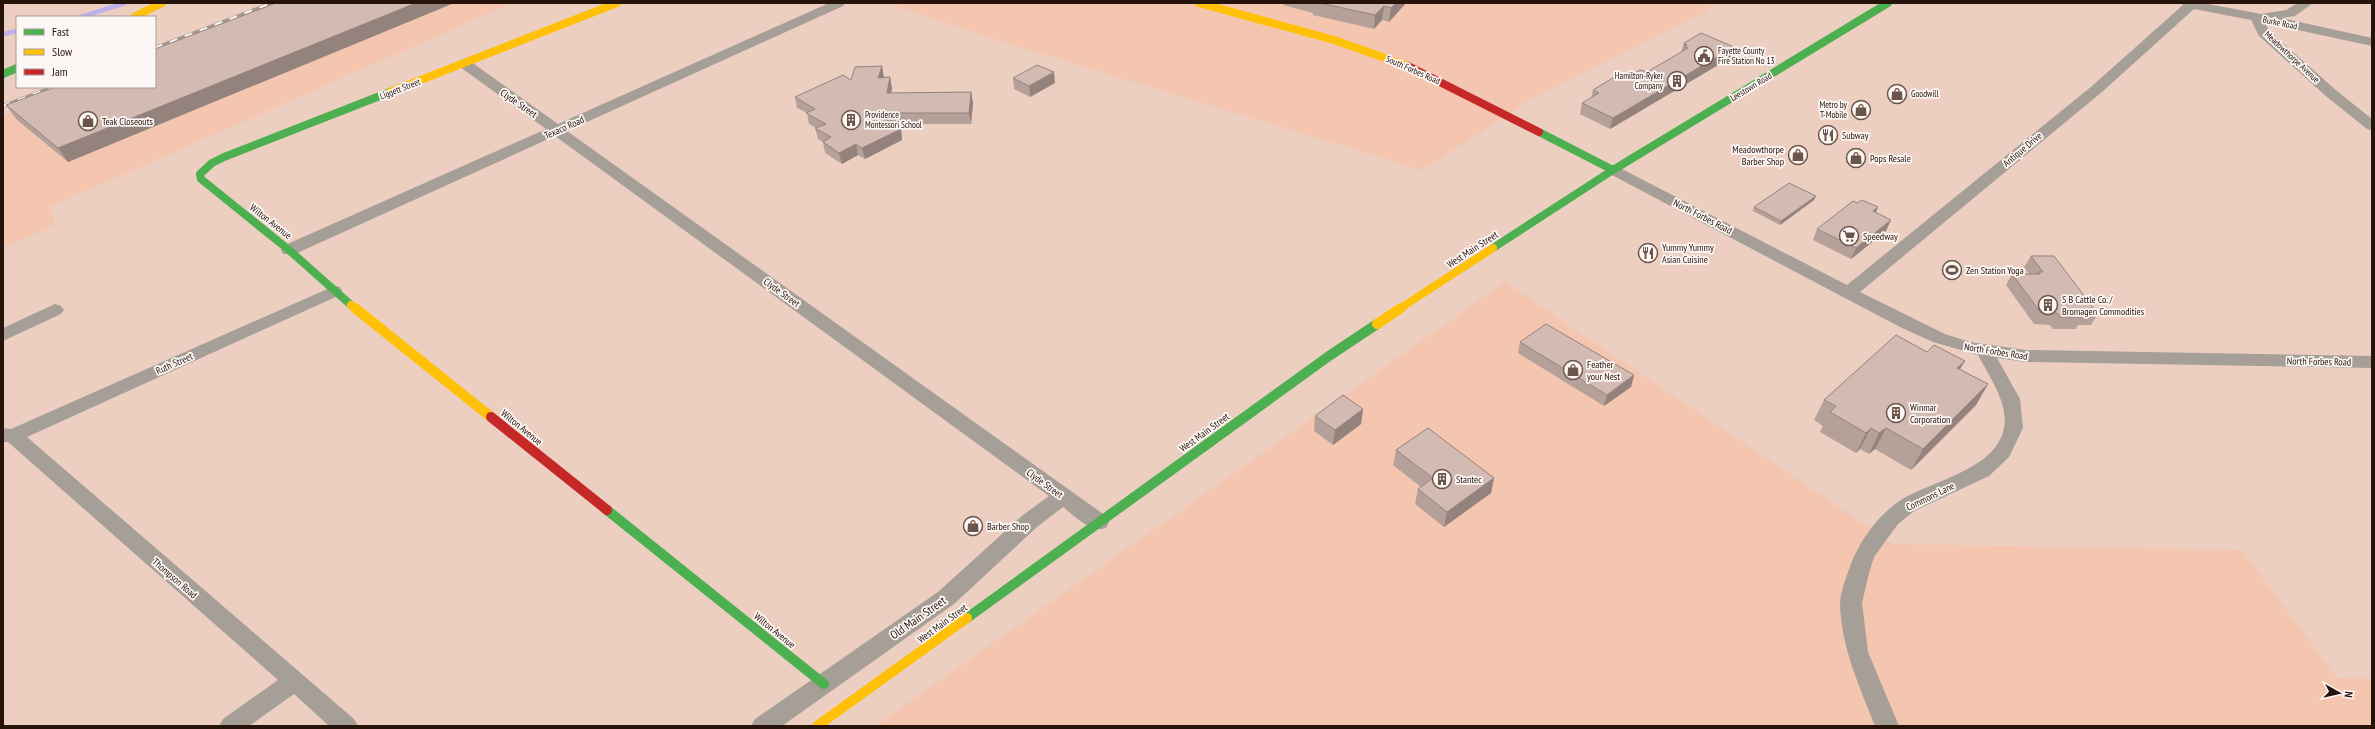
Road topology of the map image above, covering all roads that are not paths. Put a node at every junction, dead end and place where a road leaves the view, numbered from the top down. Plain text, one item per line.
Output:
1 (162, 3) edge
2 (617, 3) edge
3 (839, 3) edge
4 (1199, 3) edge
5 (1888, 3) edge
6 (2307, 3) edge
7 (2190, 4) edge
8 (136, 16) edge
9 (2261, 18) junction
10 (2372, 42) edge
11 (464, 64) junction
12 (16, 68) edge
13 (3, 74) edge
14 (2372, 126) edge
15 (558, 130) junction
16 (1614, 170) junction
17 (208, 185) joint
18 (289, 250) junction
19 (334, 291) junction
20 (1850, 292) junction
21 (55, 310) dead end
22 (3, 335) edge
23 (1984, 350) junction
24 (2372, 362) edge
25 (8, 435) edge
26 (1063, 496) junction
27 (1099, 522) junction
28 (293, 682) junction
29 (824, 684) junction
30 (231, 726) edge
31 (346, 726) edge
32 (763, 726) edge
33 (817, 726) edge
34 (1887, 726) edge

1 - 8 main road
2 - 11 main road, Liggett Street
3 - 15 street, Texaco Road
4 - 16 main road, South Forbes Road
5 - 16 main road, Leestown Road
6 - 9 street, Meadowthorpe Avenue
7 - 9 street, Burke Road
7 - 20 street, Antique Drive
9 - 10 street, Burke Road
9 - 14 street, Meadowthorpe Avenue
11 - 15 street, Clyde Street
11 - 17 main road, Liggett Street
12 - 13 main road
15 - 18 street, Texaco Road
15 - 26 street, Clyde Street
16 - 20 street, North Forbes Road
16 - 27 main road, West Main Street
17 - 18 main road, Wilton Avenue
18 - 19 main road, Wilton Avenue
19 - 25 street, Ruth Street
19 - 29 main road, Wilton Avenue
20 - 23 street, North Forbes Road
21 - 22 street
23 - 24 street, North Forbes Road
23 - 34 street, Commons Lane
25 - 28 street, Thompson Road
26 - 27 street, Clyde Street
26 - 29 street, Old Main Street
27 - 33 main road, West Main Street
28 - 30 street
28 - 31 street, Thompson Road
29 - 32 street, Old Main Street

